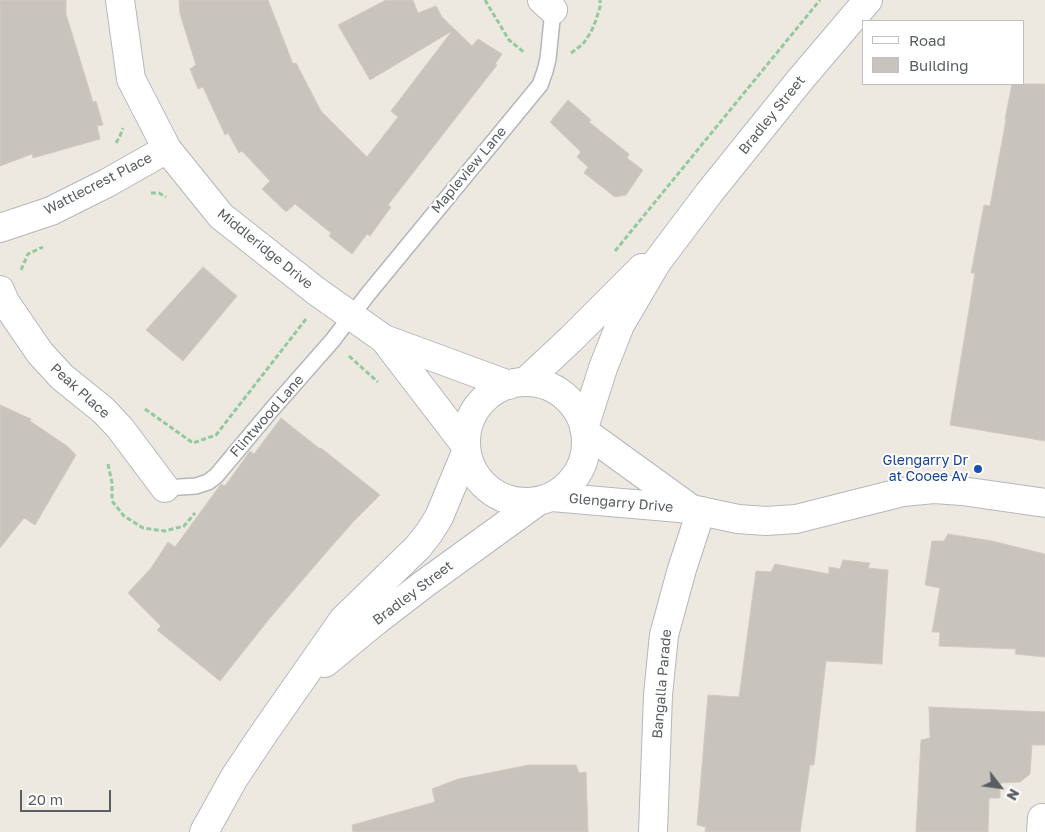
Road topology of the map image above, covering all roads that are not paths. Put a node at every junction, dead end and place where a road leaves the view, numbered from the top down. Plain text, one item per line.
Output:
1 (120, 0) edge
2 (868, 0) edge
3 (548, 5) edge
4 (167, 149) junction
5 (0, 228) edge
6 (679, 232) junction
7 (0, 290) edge
8 (352, 316) junction
9 (384, 339) junction
10 (517, 383) junction
11 (584, 430) junction
12 (466, 449) junction
13 (166, 488) joint
14 (544, 499) junction
15 (1045, 503) edge
16 (696, 510) junction
17 (294, 690) junction
18 (204, 832) edge
19 (653, 832) edge

1 - 4 street, Middleridge Drive
2 - 6 street, Bradley Street
3 - 8 lane, Mapleview Lane
4 - 5 street, Wattlecrest Place
4 - 8 street, Middleridge Drive
6 - 10 street, Bradley Street
6 - 11 street, Bradley Street
7 - 13 street, Peak Place
8 - 9 street, Middleridge Drive
8 - 13 lane, Flintwood Lane
9 - 10 street, Middleridge Drive
9 - 12 street, Middleridge Drive
10 - 11 street
10 - 12 street
11 - 14 street
11 - 16 street, Glengarry Drive
12 - 14 street
12 - 17 street, Bradley Street
14 - 16 street, Glengarry Drive
14 - 17 street, Bradley Street
15 - 16 street, Glengarry Drive
16 - 19 street, Bangalla Parade
17 - 18 street, Bradley Street

